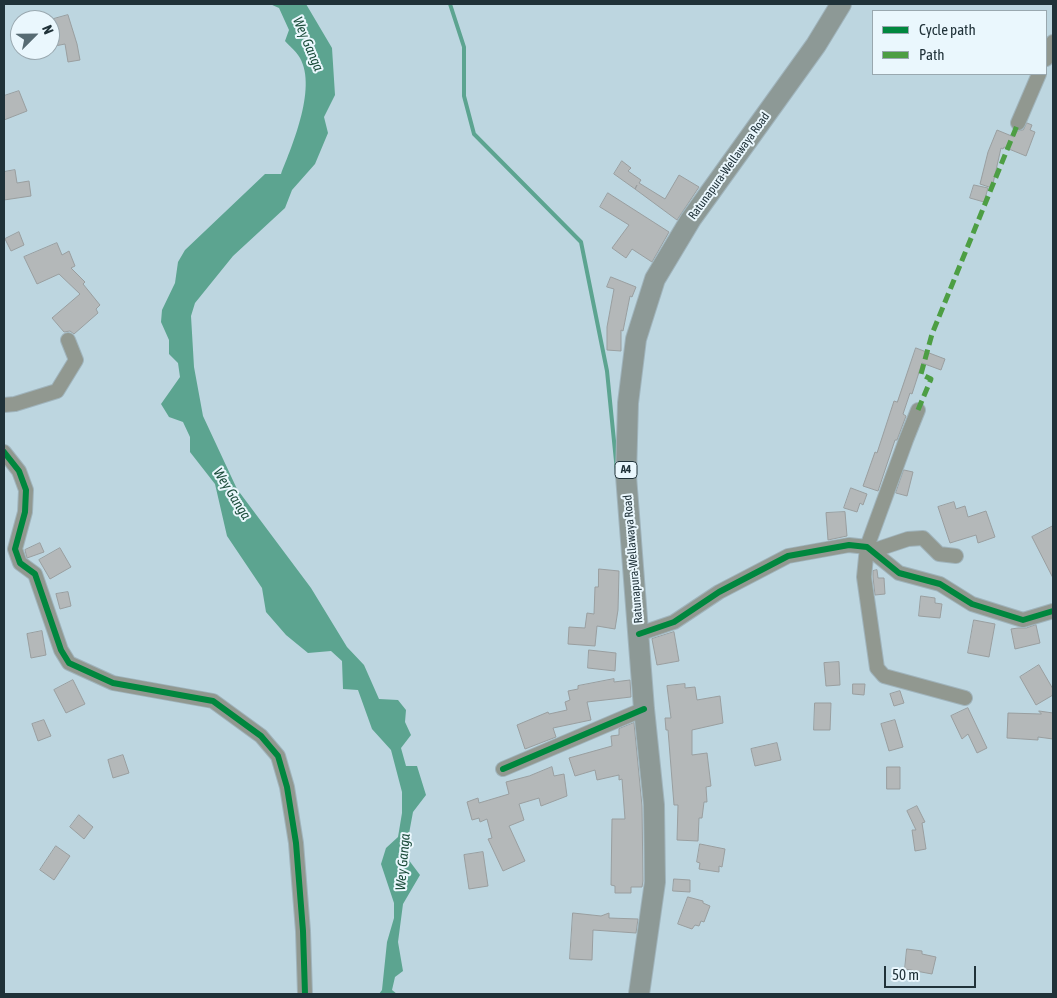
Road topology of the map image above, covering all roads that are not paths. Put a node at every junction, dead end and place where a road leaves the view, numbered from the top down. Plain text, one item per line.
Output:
1 (842, 4) edge
2 (1053, 42) edge
3 (1047, 57) edge
4 (1039, 75) edge
5 (1018, 122) dead end
6 (68, 340) dead end
7 (4, 405) edge
8 (918, 410) dead end
9 (4, 452) edge
10 (869, 549) junction
11 (956, 556) dead end
12 (1053, 611) edge
13 (639, 634) junction
14 (965, 698) dead end
15 (644, 709) junction
16 (502, 769) dead end
17 (305, 994) edge
18 (639, 994) edge

1 - 13 highway, Ratunapura-Wellawaya Road / A4
2 - 3 street
4 - 5 street
6 - 7 street
8 - 10 street
9 - 17 street
10 - 11 street
10 - 12 street
10 - 13 street
10 - 14 street
13 - 15 highway, Ratunapura-Wellawaya Road / A4
15 - 16 street
15 - 18 highway, Ratunapura-Wellawaya Road / A4

